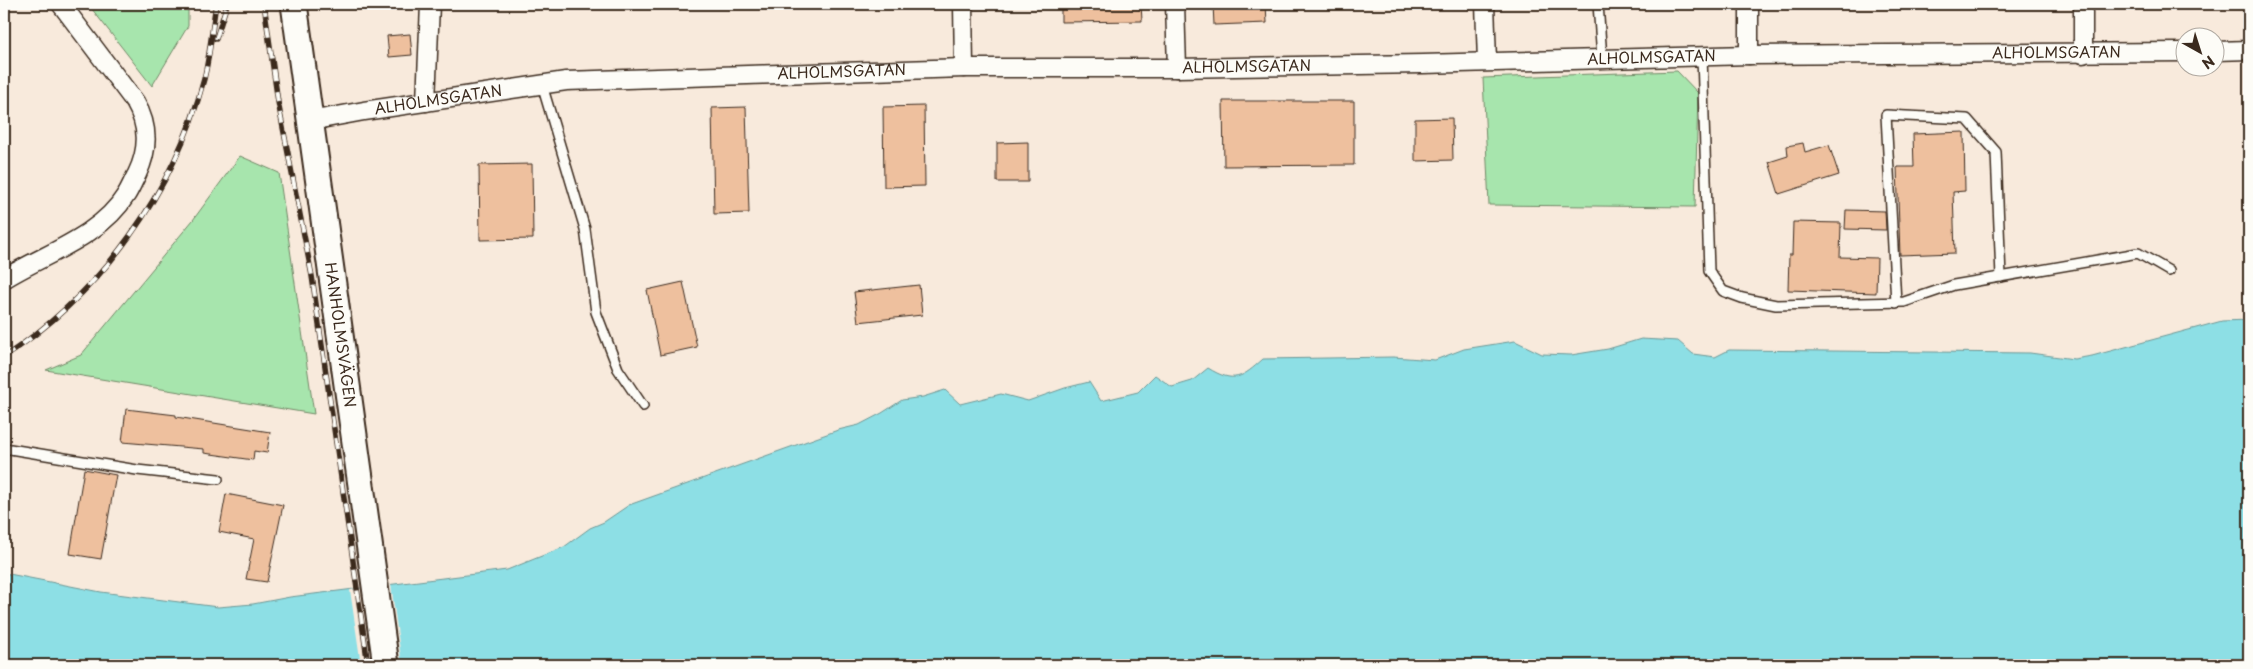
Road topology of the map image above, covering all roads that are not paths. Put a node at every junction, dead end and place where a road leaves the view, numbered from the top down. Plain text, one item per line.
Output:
1 (61, 4) edge
2 (294, 4) edge
3 (430, 4) edge
4 (963, 4) edge
5 (1175, 4) edge
6 (1485, 4) edge
7 (1598, 4) edge
8 (1748, 4) edge
9 (2083, 4) edge
10 (2249, 50) edge
11 (2226, 51) edge
12 (2176, 52) edge
13 (2083, 54) junction
14 (1749, 55) junction
15 (1702, 56) junction
16 (1602, 58) junction
17 (1487, 61) junction
18 (964, 68) junction
19 (1177, 68) junction
20 (542, 85) junction
21 (426, 102) junction
22 (310, 120) junction
23 (2169, 271) dead end
24 (2001, 277) junction
25 (4, 278) edge
26 (1896, 302) junction
27 (643, 406) dead end
28 (4, 448) edge
29 (218, 479) dead end
30 (386, 665) edge

1 - 25 street
2 - 22 street, HANHOLMSVÄGEN
3 - 21 street
4 - 18 street
5 - 19 street
6 - 17 street
7 - 16 lane
8 - 14 street
9 - 13 street
10 - 11 street
12 - 13 street, ALHOLMSGATAN
13 - 14 street, ALHOLMSGATAN
14 - 15 street, ALHOLMSGATAN
15 - 16 street, ALHOLMSGATAN
15 - 26 lane
16 - 17 street, ALHOLMSGATAN
17 - 19 street, ALHOLMSGATAN
18 - 19 street, ALHOLMSGATAN
18 - 20 street, ALHOLMSGATAN
20 - 21 street, ALHOLMSGATAN
20 - 27 lane
21 - 22 street, ALHOLMSGATAN
22 - 30 street, HANHOLMSVÄGEN
23 - 24 lane
24 - 26 lane
24 - 26 lane
28 - 29 lane

